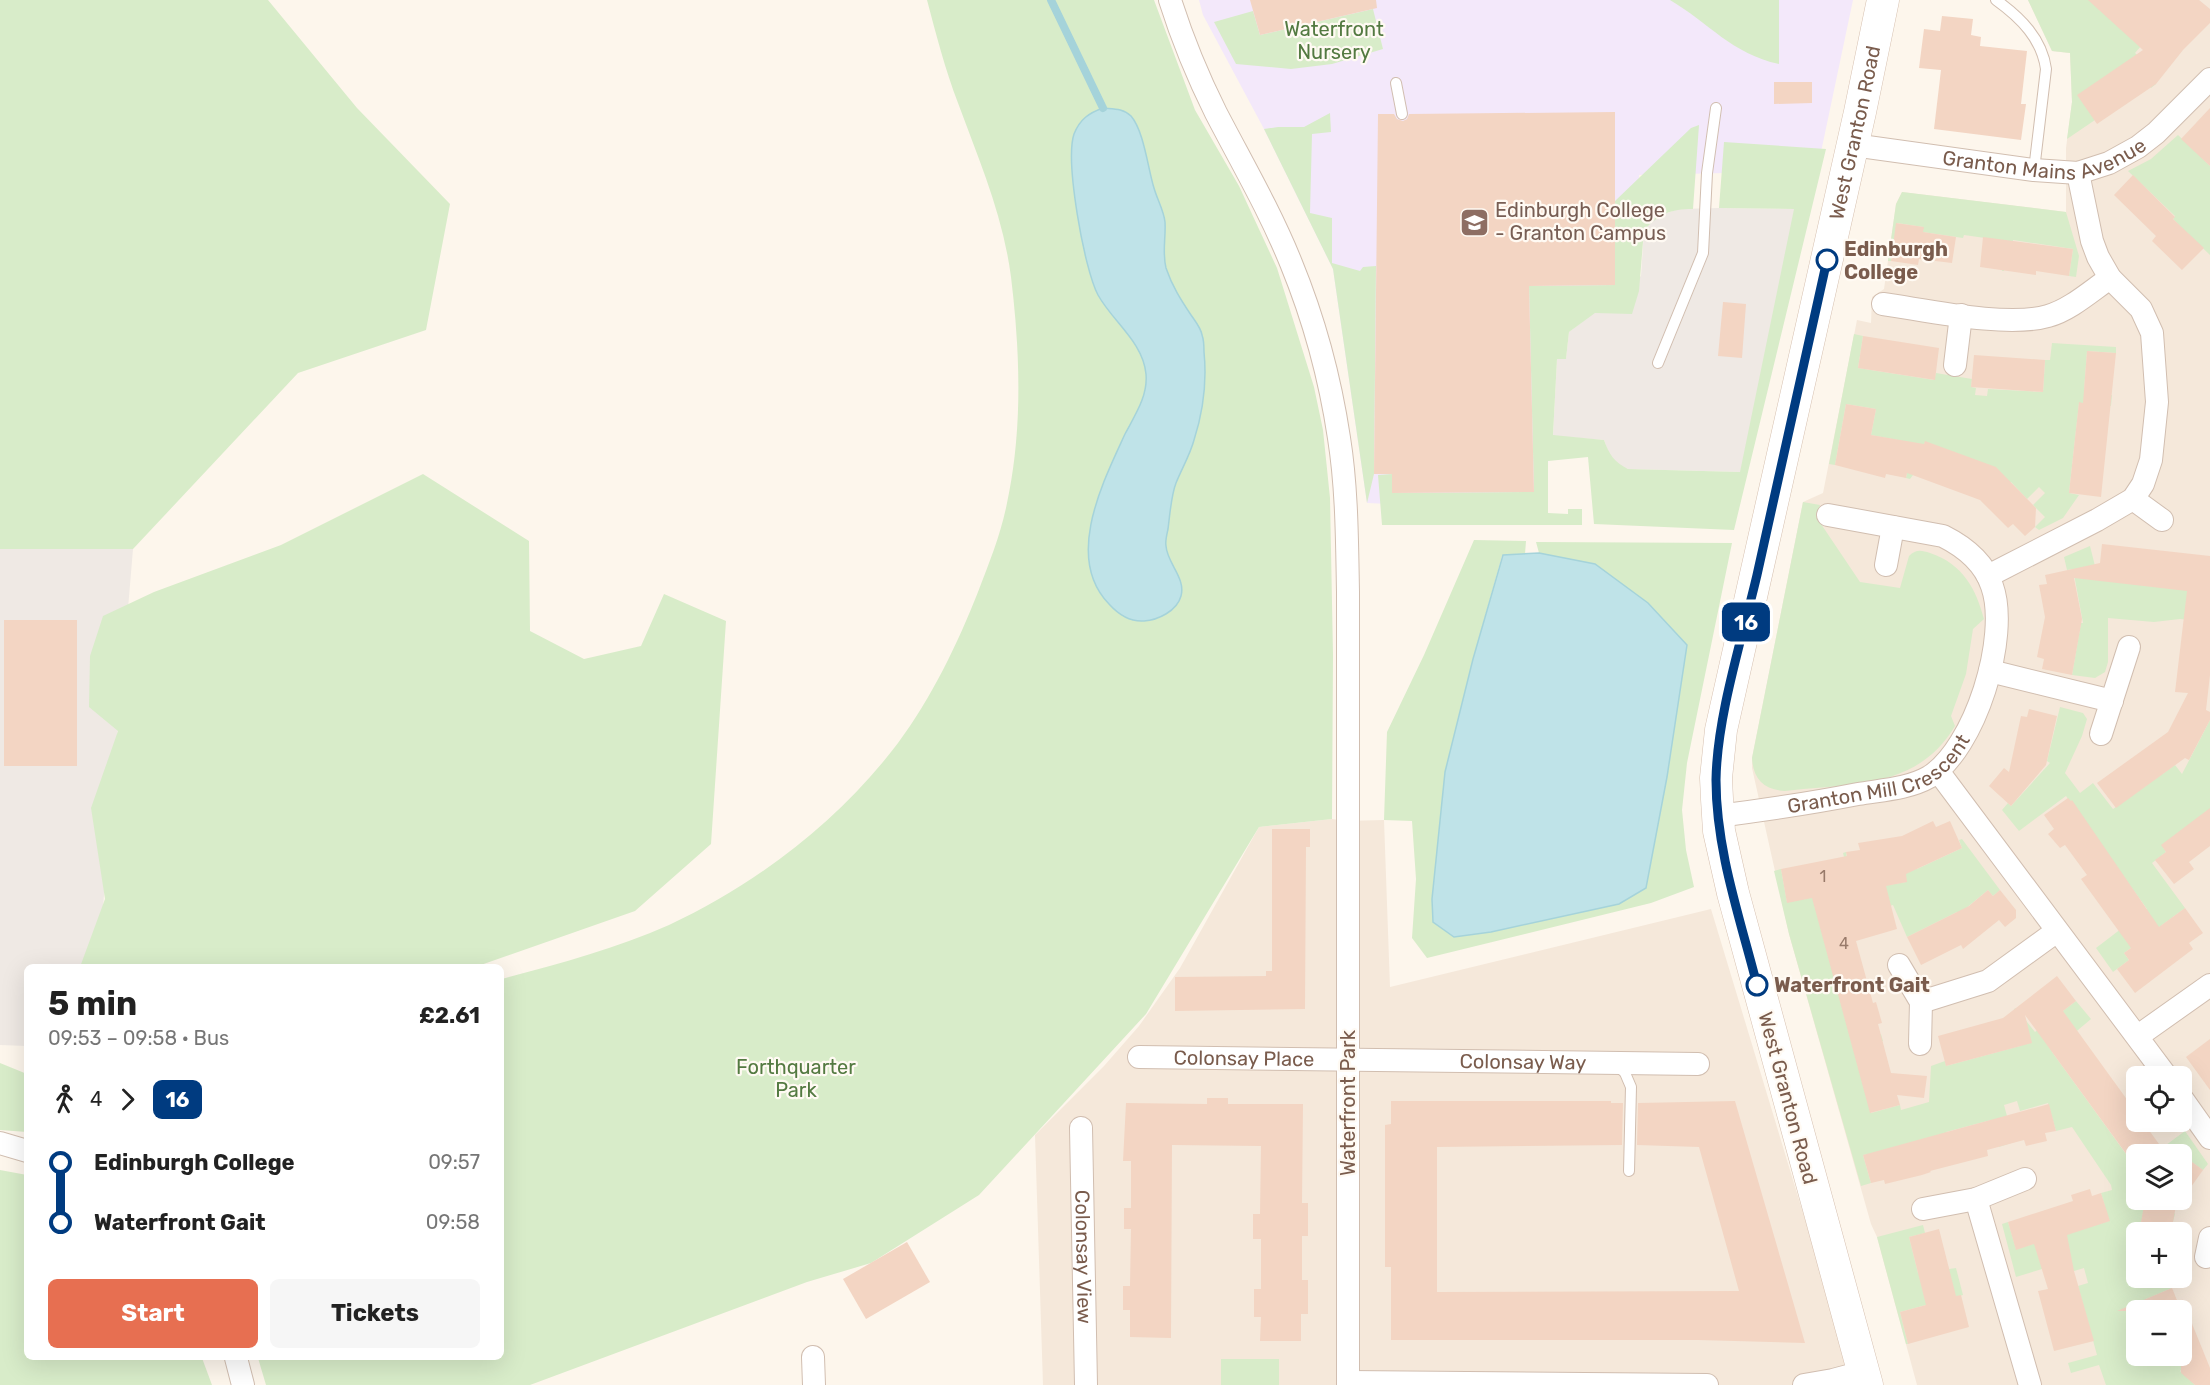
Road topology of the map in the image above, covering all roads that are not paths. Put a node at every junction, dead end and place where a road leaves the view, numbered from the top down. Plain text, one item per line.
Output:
1 (1170, 0) edge
2 (1883, 0) edge
3 (1996, 0) edge
4 (2210, 80) edge
5 (1396, 83) dead end
6 (1716, 108) dead end
7 (1402, 114) dead end
8 (1853, 145) junction
9 (2034, 170) junction
10 (2078, 173) junction
11 (2110, 278) junction
12 (1883, 304) dead end
13 (1961, 315) junction
14 (1658, 363) dead end
15 (1955, 365) dead end
16 (2133, 500) junction
17 (1828, 515) dead end
18 (2162, 520) dead end
19 (1893, 527) junction
20 (1886, 565) dead end
21 (1988, 576) junction
22 (2129, 647) dead end
23 (1990, 671) junction
24 (2112, 701) junction
25 (2101, 734) dead end
26 (1938, 771) junction
27 (1718, 816) junction
28 (2057, 930) junction
29 (1899, 965) dead end
30 (2210, 985) edge
31 (1921, 1002) junction
32 (2138, 1036) junction
33 (1920, 1044) dead end
34 (1138, 1057) dead end
35 (1349, 1059) junction
36 (1614, 1062) junction
37 (1698, 1064) dead end
38 (2159, 1066) edge
39 (2192, 1113) edge
40 (1081, 1128) dead end
41 (2210, 1138) edge
42 (0, 1143) edge
43 (24, 1149) edge
44 (1629, 1171) dead end
45 (2025, 1179) dead end
46 (1976, 1199) junction
47 (1923, 1209) dead end
48 (813, 1357) dead end
49 (237, 1360) edge
50 (1865, 1378) edge
51 (1348, 1384) edge
52 (243, 1385) edge
53 (814, 1385) edge
54 (1086, 1385) edge
55 (1707, 1385) edge
56 (1804, 1385) edge
57 (2030, 1385) edge

1 - 35 street, Waterfront Park
2 - 8 street, West Granton Road
3 - 9 lane
4 - 10 street, Granton Mains Avenue
5 - 7 lane
6 - 14 lane
8 - 9 street, Granton Mains Avenue
8 - 27 street, West Granton Road
9 - 10 street, Granton Mains Avenue
10 - 11 street
11 - 13 street
11 - 16 street
12 - 13 street
13 - 15 street
16 - 18 street
16 - 21 street
17 - 19 street, Granton Mill Crescent
19 - 20 street
19 - 21 street, Granton Mill Crescent
21 - 23 street, Granton Mill Crescent
22 - 24 street
23 - 24 street
23 - 26 street, Granton Mill Crescent
24 - 25 street
26 - 27 street, Granton Mill Crescent
26 - 28 street
27 - 50 street, West Granton Road
28 - 31 street
28 - 32 street
29 - 31 street
30 - 32 street
31 - 33 street
32 - 38 street
34 - 35 street, Colonsay Place
35 - 36 street, Colonsay Way
35 - 51 street, Waterfront Park
36 - 37 street, Colonsay Way
36 - 44 lane
39 - 41 street
40 - 54 street, Colonsay View
42 - 43 street
45 - 46 street
46 - 47 street
46 - 57 street
48 - 53 street
49 - 52 street
50 - 56 street
51 - 55 street

